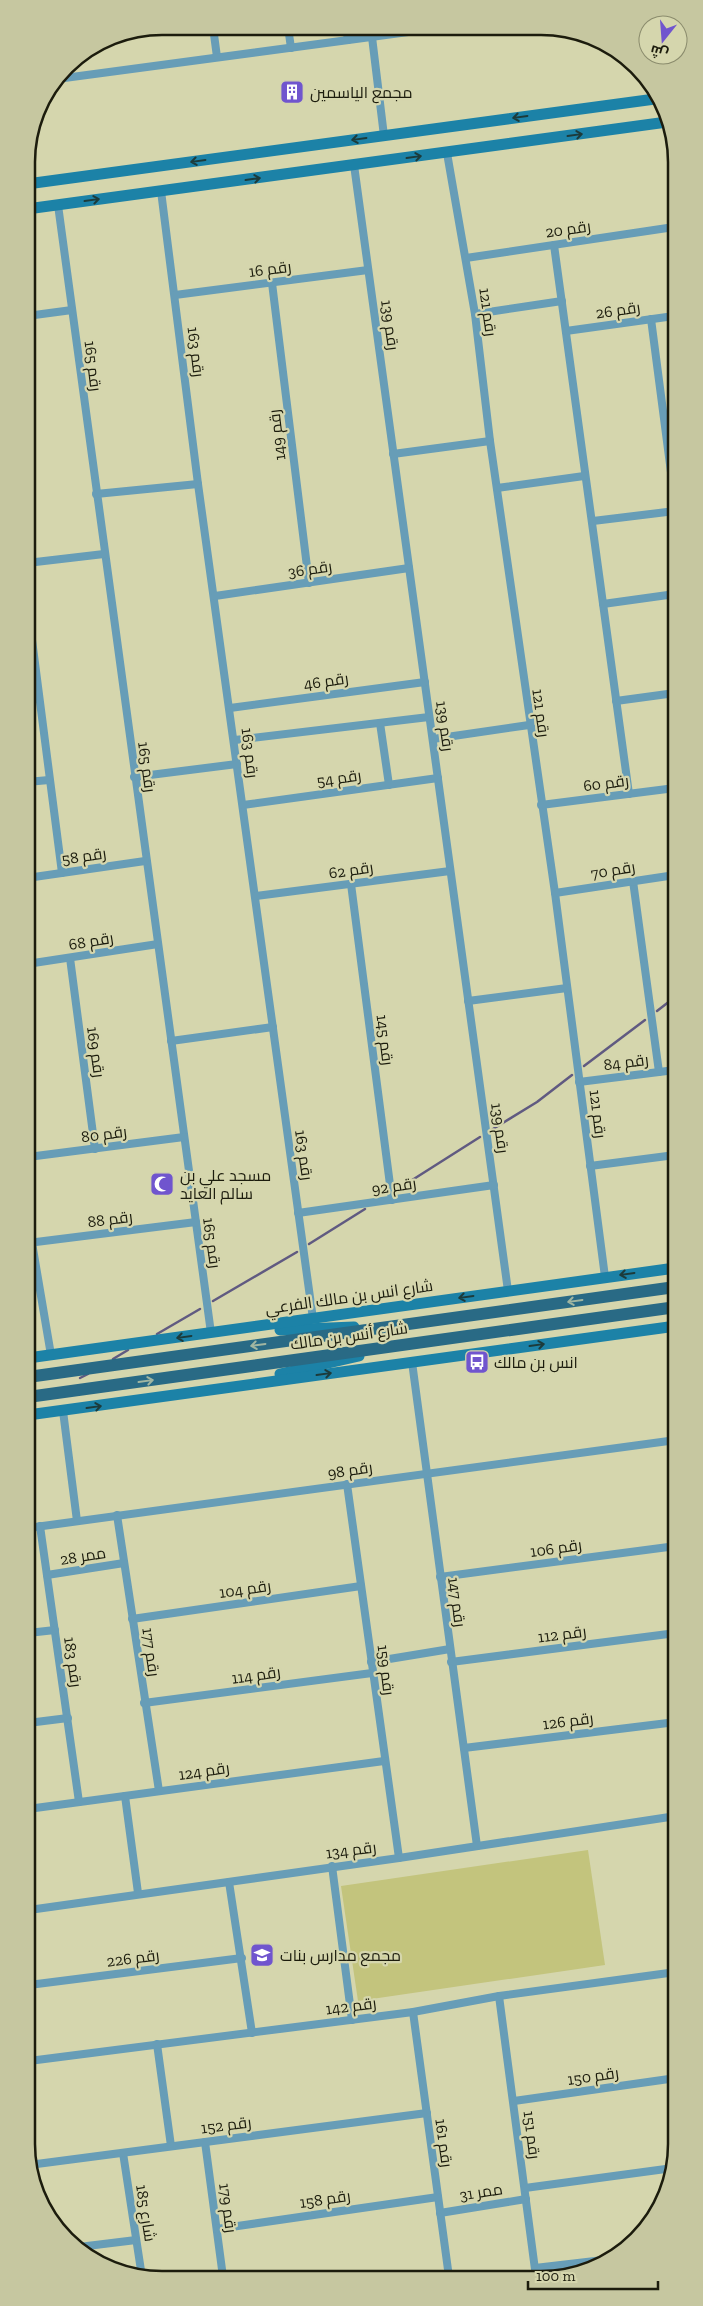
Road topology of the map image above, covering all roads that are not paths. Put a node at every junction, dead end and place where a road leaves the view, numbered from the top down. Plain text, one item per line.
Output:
1 (214, 35) edge
2 (289, 35) edge
3 (347, 35) edge
4 (387, 35) edge
5 (372, 37) junction
6 (348, 40) junction
7 (291, 48) junction
8 (217, 57) junction
9 (66, 78) edge
10 (652, 99) edge
11 (662, 123) edge
12 (384, 136) junction
13 (447, 153) junction
14 (354, 165) junction
15 (35, 183) edge
16 (161, 191) junction
17 (58, 205) junction
18 (35, 208) edge
19 (668, 229) edge
20 (554, 245) junction
21 (466, 258) junction
22 (368, 270) junction
23 (272, 284) junction
24 (175, 295) junction
25 (562, 301) junction
26 (72, 310) junction
27 (475, 314) junction
28 (35, 315) edge
29 (668, 317) edge
30 (651, 319) junction
31 (566, 331) junction
32 (490, 441) junction
33 (668, 449) edge
34 (394, 454) junction
35 (584, 476) junction
36 (198, 484) junction
37 (497, 488) junction
38 (96, 494) junction
39 (668, 511) edge
40 (593, 521) junction
41 (104, 554) junction
42 (35, 562) edge
43 (409, 568) junction
44 (308, 583) junction
45 (668, 595) edge
46 (215, 596) junction
47 (603, 604) junction
48 (35, 663) edge
49 (37, 679) joint
50 (425, 682) junction
51 (668, 694) edge
52 (616, 701) junction
53 (230, 708) junction
54 (429, 717) junction
55 (380, 723) junction
56 (529, 725) junction
57 (433, 739) junction
58 (235, 740) junction
59 (238, 764) junction
60 (134, 777) junction
61 (438, 778) junction
62 (49, 780) junction
63 (35, 781) edge
64 (389, 785) junction
65 (668, 789) edge
66 (629, 794) junction
67 (243, 805) junction
68 (542, 805) junction
69 (145, 861) junction
70 (450, 870) junction
71 (62, 873) junction
72 (668, 876) edge
73 (35, 877) edge
74 (633, 881) junction
75 (351, 884) junction
76 (555, 893) junction
77 (256, 896) junction
78 (158, 944) junction
79 (70, 958) junction
80 (35, 963) edge
81 (567, 988) junction
82 (468, 1001) junction
83 (273, 1027) junction
84 (171, 1041) junction
85 (668, 1071) edge
86 (659, 1072) junction
87 (580, 1082) junction
88 (184, 1137) junction
89 (95, 1149) junction
90 (35, 1156) edge
91 (668, 1156) edge
92 (590, 1166) junction
93 (494, 1185) junction
94 (392, 1200) junction
95 (298, 1214) junction
96 (196, 1222) junction
97 (35, 1242) edge
98 (668, 1269) edge
99 (35, 1270) edge
100 (605, 1278) junction
101 (668, 1288) edge
102 (508, 1291) junction
103 (668, 1308) edge
104 (313, 1319) junction
105 (413, 1324) junction
106 (668, 1327) edge
107 (211, 1333) junction
108 (429, 1341) junction
109 (51, 1355) junction
110 (35, 1357) edge
111 (412, 1362) junction
112 (35, 1376) edge
113 (188, 1394) junction
114 (35, 1396) edge
115 (63, 1411) junction
116 (35, 1414) edge
117 (668, 1441) edge
118 (426, 1473) junction
119 (347, 1484) junction
120 (117, 1516) junction
121 (77, 1521) junction
122 (40, 1526) junction
123 (35, 1527) edge
124 (668, 1547) edge
125 (124, 1563) junction
126 (47, 1576) junction
127 (440, 1577) junction
128 (361, 1586) junction
129 (132, 1619) junction
130 (55, 1630) junction
131 (35, 1632) edge
132 (668, 1634) edge
133 (450, 1649) junction
134 (371, 1662) junction
135 (451, 1662) junction
136 (372, 1673) junction
137 (144, 1703) junction
138 (68, 1718) junction
139 (35, 1722) edge
140 (668, 1723) edge
141 (464, 1748) junction
142 (384, 1761) junction
143 (159, 1792) junction
144 (125, 1796) junction
145 (79, 1802) junction
146 (35, 1808) edge
147 (668, 1817) edge
148 (477, 1846) junction
149 (398, 1858) junction
150 (332, 1866) junction
151 (229, 1882) junction
152 (138, 1893) junction
153 (35, 1909) edge
154 (242, 1958) junction
155 (668, 1973) edge
156 (35, 1984) edge
157 (499, 1996) junction
158 (413, 2012) junction
159 (352, 2020) junction
160 (252, 2032) junction
161 (157, 2044) junction
162 (35, 2060) edge
163 (668, 2079) edge
164 (514, 2101) junction
165 (427, 2113) junction
166 (205, 2142) junction
167 (171, 2146) junction
168 (123, 2153) junction
169 (36, 2164) edge
170 (666, 2169) edge
171 (525, 2188) junction
172 (438, 2197) junction
173 (526, 2199) junction
174 (440, 2213) junction
175 (217, 2229) junction
176 (136, 2240) junction
177 (87, 2246) edge
178 (587, 2262) edge
179 (535, 2268) junction
180 (141, 2269) edge
181 (222, 2271) edge
182 (447, 2271) edge
183 (535, 2271) edge

1 - 8 street
2 - 7 street
3 - 6 street
4 - 5 street
5 - 6 street
5 - 12 street
6 - 7 street
7 - 8 street
8 - 9 street
10 -> 12 street
13 -> 11 street
12 -> 15 street
14 -> 13 street
13 - 21 street, رقم 121
16 -> 14 street
14 - 22 street, رقم 139
17 -> 16 street
16 - 24 street, رقم 163
17 - 18 street
17 - 26 street, رقم 165
19 - 20 street, رقم 20
20 - 21 street, رقم 20
20 - 25 street
21 - 27 street, رقم 121
22 - 23 street, رقم 16
22 - 34 street, رقم 139
23 - 24 street, رقم 16
23 - 44 street, رقم 149
24 - 36 street, رقم 163
25 - 27 street
25 - 31 street
26 - 28 street
26 - 38 street, رقم 165
27 - 32 street, رقم 121
29 - 30 street, رقم 26
30 - 31 street, رقم 26
30 - 33 street
31 - 35 street
32 - 34 street
32 - 37 street, رقم 121
34 - 43 street, رقم 139
35 - 37 street
35 - 40 street
36 - 38 street
36 - 46 street, رقم 163
37 - 56 street, رقم 121
38 - 41 street, رقم 165
39 - 40 street
40 - 47 street
41 - 42 street
41 - 60 street, رقم 165
43 - 44 street, رقم 36
43 - 50 street, رقم 139
44 - 46 street, رقم 36
45 - 47 street
46 - 53 street, رقم 163
47 - 52 street
48 - 49 street
49 - 62 street
50 - 53 street, رقم 46
50 - 54 street, رقم 139
51 - 52 street
52 - 66 street
53 - 58 street, رقم 163
54 - 55 street
54 - 57 street, رقم 139
55 - 58 street
55 - 64 street
56 - 57 street
56 - 68 street, رقم 121
57 - 61 street, رقم 139
58 - 59 street, رقم 163
59 - 60 street
59 - 67 street, رقم 163
60 - 69 street, رقم 165
61 - 64 street, رقم 54
61 - 70 street, رقم 139
62 - 63 street
62 - 71 street
64 - 67 street, رقم 54
65 - 66 street, رقم 60
66 - 68 street, رقم 60
67 - 77 street, رقم 163
68 - 76 street, رقم 121
69 - 71 street, رقم 58
69 - 78 street, رقم 165
70 - 75 street, رقم 62
70 - 82 street, رقم 139
71 - 73 street, رقم 58
72 - 74 street, رقم 70
74 - 76 street, رقم 70
74 - 86 street
75 - 77 street, رقم 62
75 - 94 street, رقم 145
76 - 81 street, رقم 121
77 - 83 street, رقم 163
78 - 79 street, رقم 68
78 - 84 street, رقم 165
79 - 80 street, رقم 68
79 - 89 street, رقم 169
81 - 82 street
81 - 87 street, رقم 121
82 - 93 street, رقم 139
83 - 84 street
83 - 95 street, رقم 163
84 - 88 street, رقم 165
85 - 86 street, رقم 84
86 - 87 street, رقم 84
87 - 92 street, رقم 121
88 - 89 street, رقم 80
88 - 96 street, رقم 165
89 - 90 street, رقم 80
91 - 92 street
92 - 100 street, رقم 121
93 - 94 street, رقم 92
93 - 102 street, رقم 139
94 - 95 street, رقم 92
95 - 104 street, رقم 163
96 - 97 street, رقم 88
96 - 107 street, رقم 165
98 -> 100 street, شارع انس بن مالك الفرعي
99 - 109 street
100 - 102 street, شارع انس بن مالك الفرعي
101 -> 105 main road, شارع أنس بن مالك
102 -> 104 street, شارع انس بن مالك الفرعي
103 - 108 main road, شارع أنس بن مالك
104 - 107 street, شارع انس بن مالك الفرعي
105 - 107 street
105 -> 112 main road, شارع أنس بن مالك
111 -> 106 street
107 -> 109 street, شارع انس بن مالك الفرعي
108 - 113 street
114 -> 108 main road, شارع أنس بن مالك
109 - 110 street, شارع انس بن مالك الفرعي
113 -> 111 street
111 - 118 street, رقم 147
115 -> 113 street
115 - 116 street
115 - 121 street
117 - 118 street, رقم 98
118 - 119 street, رقم 98
118 - 127 street, رقم 147
119 - 120 street, رقم 98
119 - 128 street, رقم 159
120 - 121 street, رقم 98
120 - 125 street, رقم 177
121 - 122 street, رقم 98
122 - 123 street, رقم 98
122 - 126 street, رقم 183
124 - 127 street, رقم 106
125 - 126 street, ممر 28
125 - 129 street, رقم 177
126 - 130 street, رقم 183
127 - 133 street, رقم 147
128 - 129 street, رقم 104
128 - 134 street, رقم 159
129 - 137 street, رقم 177
130 - 131 street
130 - 138 street, رقم 183
132 - 135 street, رقم 112
133 - 134 street
133 - 135 street, رقم 147
134 - 136 street, رقم 159
135 - 141 street, رقم 147
136 - 137 street, رقم 114
136 - 142 street, رقم 159
137 - 143 street, رقم 177
138 - 139 street
138 - 145 street, رقم 183
140 - 141 street, رقم 126
141 - 148 street, رقم 147
142 - 143 street, رقم 124
142 - 149 street, رقم 159
143 - 144 street, رقم 124
144 - 145 street, رقم 124
144 - 152 street
145 - 146 street, رقم 124
147 - 148 street, رقم 134
148 - 149 street, رقم 134
149 - 150 street, رقم 134
150 - 151 street, رقم 134
150 - 159 street
151 - 152 street, رقم 134
151 - 154 street
152 - 153 street, رقم 134
154 - 156 street, رقم 226
154 - 160 street
155 - 157 street, رقم 142
157 - 158 street, رقم 142
157 - 164 street, رقم 151
158 - 159 street, رقم 142
158 - 165 street, رقم 161
159 - 160 street, رقم 142
160 - 161 street, رقم 142
161 - 162 street, رقم 142
161 - 167 street
163 - 164 street, رقم 150
164 - 171 street, رقم 151
165 - 166 street, رقم 152
165 - 172 street, رقم 161
166 - 167 street, رقم 152
166 - 175 street, رقم 179
167 - 168 street, رقم 152
168 - 169 street, رقم 152
168 - 176 street, شارع 185
170 - 171 street
171 - 173 street, رقم 151
172 - 174 street, رقم 161
172 - 175 street, رقم 158
173 - 174 street, ممر 31
173 - 179 street, رقم 151
174 - 182 street, رقم 161
175 - 181 street, رقم 179
176 - 177 street
176 - 180 street, شارع 185
178 - 179 street
179 - 183 street, رقم 151

